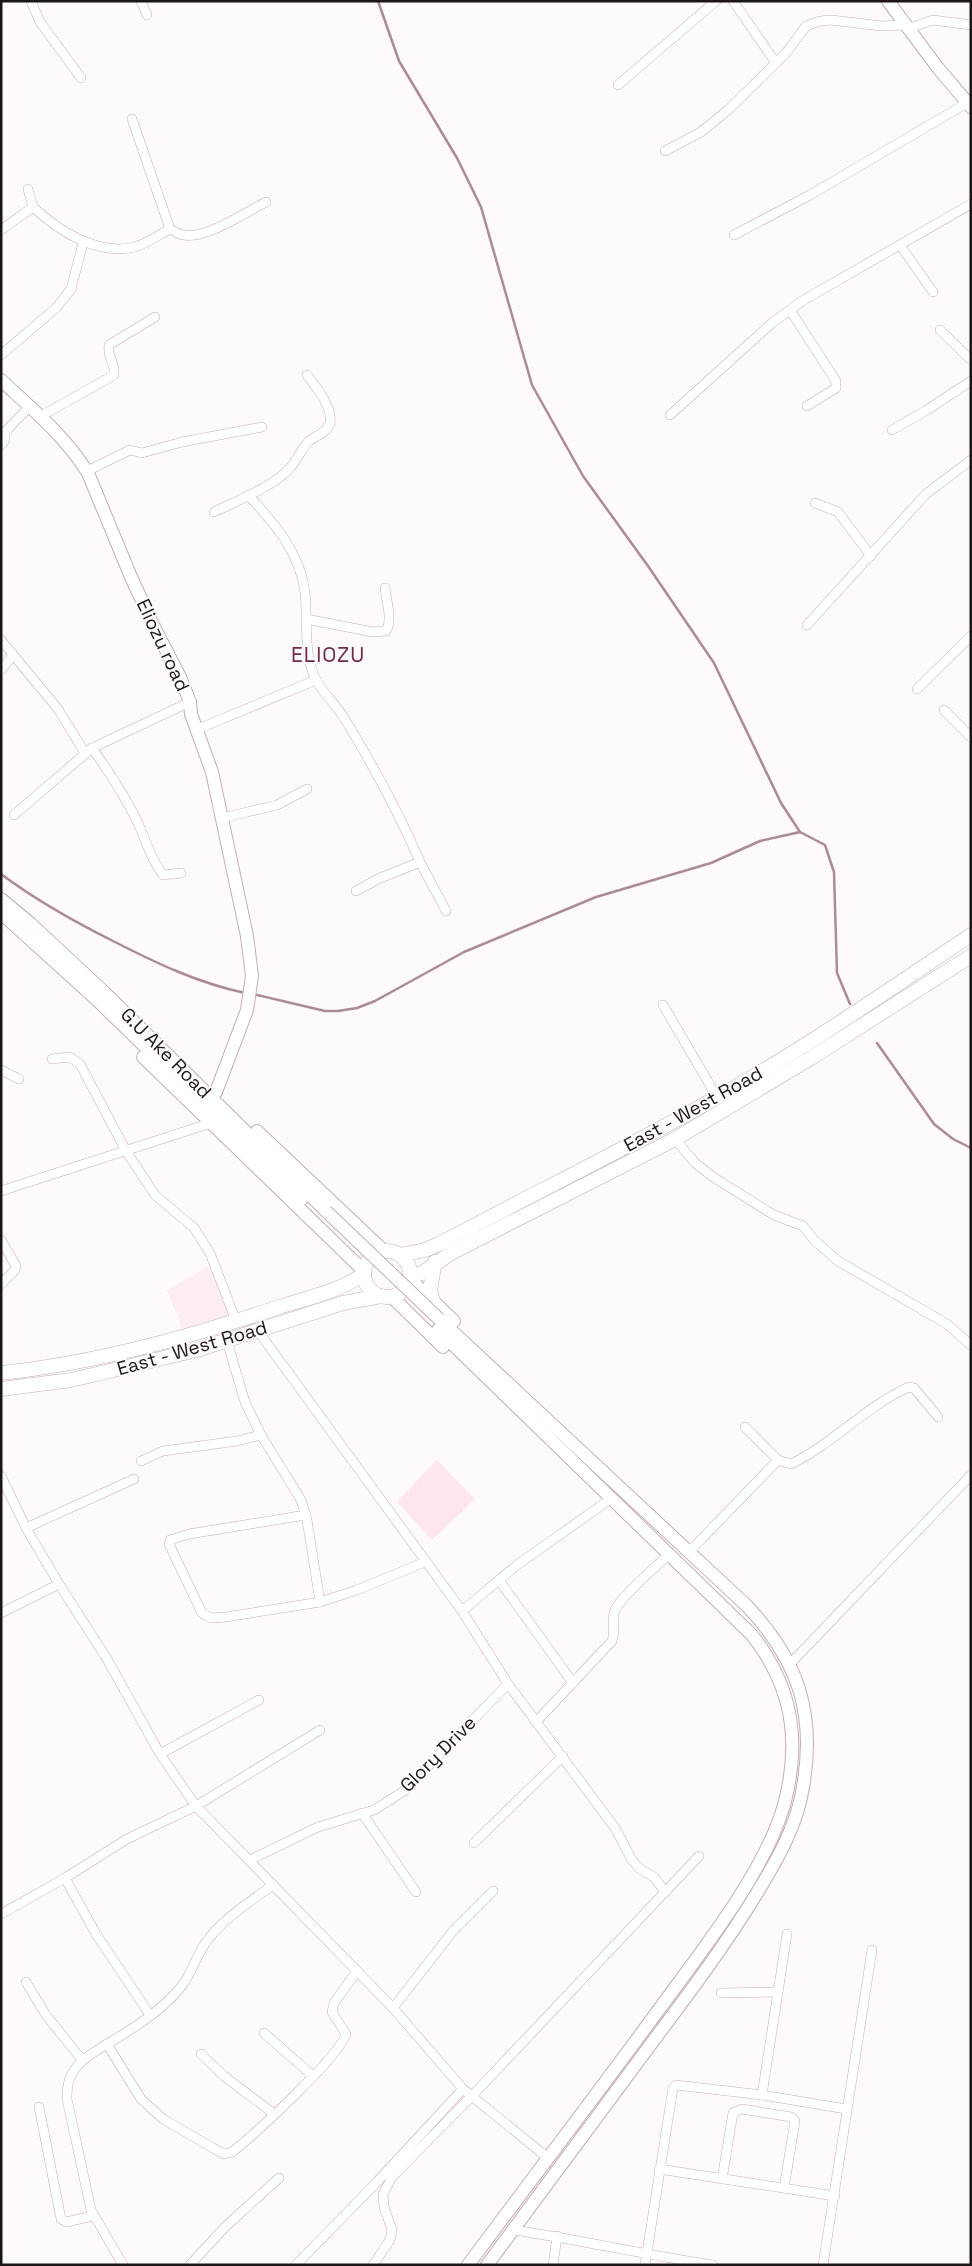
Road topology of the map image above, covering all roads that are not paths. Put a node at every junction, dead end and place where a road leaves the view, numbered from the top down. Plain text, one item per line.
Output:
1 (31, 1) edge
2 (141, 1) edge
3 (716, 1) edge
4 (732, 1) edge
5 (888, 1) edge
6 (147, 15) dead end
7 (971, 25) edge
8 (906, 27) junction
9 (776, 62) junction
10 (81, 78) dead end
11 (618, 85) dead end
12 (969, 105) edge
13 (132, 119) dead end
14 (665, 151) dead end
15 (28, 189) dead end
16 (266, 202) dead end
17 (971, 204) edge
18 (33, 207) junction
19 (170, 229) junction
20 (1, 230) edge
21 (734, 235) dead end
22 (83, 243) junction
23 (900, 245) junction
24 (934, 292) dead end
25 (790, 310) junction
26 (155, 316) dead end
27 (940, 330) dead end
28 (1, 355) edge
29 (971, 360) edge
30 (307, 376) dead end
31 (2, 381) edge
32 (971, 381) edge
33 (30, 406) junction
34 (807, 406) dead end
35 (670, 415) dead end
36 (40, 416) junction
37 (262, 427) dead end
38 (892, 430) dead end
39 (1, 445) edge
40 (971, 460) edge
41 (87, 471) junction
42 (248, 495) junction
43 (815, 503) dead end
44 (214, 512) dead end
45 (871, 556) junction
46 (384, 588) dead end
47 (306, 619) junction
48 (807, 625) dead end
49 (971, 636) edge
50 (1, 640) edge
51 (13, 655) junction
52 (1, 670) edge
53 (316, 680) junction
54 (917, 689) dead end
55 (190, 702) junction
56 (944, 710) dead end
57 (198, 729) junction
58 (971, 738) edge
59 (88, 750) junction
60 (307, 789) dead end
61 (14, 815) dead end
62 (222, 818) junction
63 (420, 862) junction
64 (181, 873) dead end
65 (356, 891) dead end
66 (1, 899) edge
67 (446, 911) dead end
68 (1, 913) edge
69 (971, 935) edge
70 (971, 956) edge
71 (100, 996) junction
72 (663, 1005) dead end
73 (52, 1059) dead end
74 (1, 1070) edge
75 (19, 1079) dead end
76 (216, 1092) junction
77 (717, 1097) junction
78 (211, 1123) junction
79 (675, 1139) junction
80 (126, 1151) junction
81 (1, 1191) edge
82 (1, 1240) edge
83 (384, 1251) junction
84 (400, 1255) junction
85 (436, 1262) junction
86 (364, 1272) junction
87 (410, 1278) junction
88 (1, 1284) edge
89 (386, 1296) junction
90 (433, 1301) junction
91 (236, 1321) junction
92 (258, 1330) junction
93 (227, 1341) junction
94 (971, 1345) edge
95 (1, 1373) edge
96 (1, 1389) edge
97 (938, 1417) dead end
98 (745, 1427) dead end
99 (261, 1435) junction
100 (778, 1460) junction
101 (141, 1461) dead end
102 (971, 1474) edge
103 (1, 1476) edge
104 (134, 1480) dead end
105 (609, 1500) junction
106 (628, 1506) junction
107 (306, 1515) junction
108 (26, 1528) junction
109 (688, 1553) junction
110 (668, 1555) junction
111 (425, 1562) junction
112 (499, 1580) junction
113 (59, 1584) junction
114 (320, 1602) junction
115 (462, 1612) junction
116 (1, 1613) edge
117 (790, 1664) junction
118 (573, 1683) junction
119 (508, 1684) junction
120 (259, 1700) dead end
121 (536, 1722) junction
122 (320, 1730) dead end
123 (160, 1754) junction
124 (563, 1756) junction
125 (196, 1806) junction
126 (362, 1813) junction
127 (474, 1843) dead end
128 (699, 1856) dead end
129 (250, 1860) junction
130 (65, 1878) junction
131 (273, 1885) junction
132 (493, 1891) dead end
133 (416, 1892) dead end
134 (665, 1892) junction
135 (1, 1914) edge
136 (787, 1934) dead end
137 (872, 1950) dead end
138 (357, 1971) junction
139 (26, 1982) dead end
140 (778, 1992) junction
141 (721, 1993) dead end
142 (393, 2008) junction
143 (150, 2015) junction
144 (264, 2033) dead end
145 (107, 2044) junction
146 (201, 2054) dead end
147 (82, 2060) junction
148 (312, 2076) junction
149 (463, 2089) junction
150 (762, 2094) junction
151 (471, 2097) junction
152 (39, 2107) dead end
153 (846, 2109) junction
154 (274, 2114) junction
155 (548, 2158) junction
156 (660, 2169) junction
157 (279, 2178) dead end
158 (722, 2179) junction
159 (784, 2188) junction
160 (835, 2196) junction
161 (93, 2216) junction
162 (514, 2230) junction
163 (557, 2236) junction
164 (646, 2260) edge
165 (123, 2265) edge
166 (190, 2265) edge
167 (296, 2265) edge
168 (373, 2265) edge
169 (468, 2265) edge
170 (488, 2265) edge
171 (553, 2265) edge
172 (713, 2265) edge
173 (823, 2265) edge

1 - 10 street
2 - 6 street
3 - 11 street
4 - 9 street
5 - 8 main road
7 - 8 street
8 - 9 street
8 - 12 main road
9 - 14 street
12 - 21 street
13 - 19 street
15 - 18 street
16 - 19 street
17 - 23 street
18 - 20 street
18 - 22 street
19 - 22 street
22 - 28 street
23 - 24 street
23 - 25 street
25 - 34 street
25 - 35 street
26 - 36 street
27 - 29 street
30 - 42 street
31 - 33 main road, Eliozu road
32 - 38 street
33 - 36 main road, Eliozu road
33 - 39 street
36 - 41 main road, Eliozu road
37 - 41 street
40 - 45 street
41 - 55 main road, Eliozu road
42 - 44 street
42 - 47 street
43 - 45 street
45 - 48 street
46 - 47 street
47 - 53 street
49 - 54 street
50 - 51 street
51 - 52 street
51 - 59 street
53 - 57 street
53 - 63 street
55 - 57 main road, Eliozu road
55 - 59 street
56 - 58 street
57 - 62 main road, Eliozu road
59 - 61 street
59 - 64 street
60 - 62 street
62 - 76 main road, Eliozu road
63 - 65 street
63 - 67 street
66 - 71 main road, G.U Ake Road
68 - 71 main road
69 - 77 main road, East - West Road
70 - 79 main road, East - West Road
71 - 76 main road
71 - 78 main road
71 - 106 main road
72 - 77 street
73 - 80 street
74 - 75 street
76 - 83 main road
77 - 84 main road, East - West Road
78 - 80 street
78 - 86 main road
79 - 85 main road, East - West Road
79 - 94 street
80 - 81 street
80 - 91 street
82 - 88 street
83 - 84 main road
83 - 86 main road
84 - 87 main road
85 - 87 main road, East - West Road
85 - 90 main road
86 - 89 main road
86 - 91 main road, East - West Road
87 - 89 main road
87 - 90 main road
89 - 92 main road, East - West Road
89 - 105 main road
90 - 106 main road
91 - 95 main road, East - West Road
92 - 93 main road, East - West Road
92 - 111 street
93 - 96 main road, East - West Road
93 - 99 street
97 - 100 street
98 - 100 street
99 - 101 street
99 - 107 street
100 - 109 street
102 - 117 street
103 - 108 street
104 - 108 street
105 - 106 main road
105 - 112 street
106 - 109 main road
106 - 110 main road
107 - 114 street
107 - 114 street
108 - 113 street
109 - 117 main road
110 - 118 street
110 - 155 main road
111 - 114 street
111 - 115 street
112 - 115 street
112 - 118 street
113 - 116 street
113 - 123 street
115 - 119 street
117 - 162 main road
118 - 121 street
119 - 121 street
119 - 126 street, Glory Drive
120 - 123 street
121 - 124 street
122 - 125 street
123 - 125 street
124 - 127 street
124 - 134 street
125 - 129 street
125 - 130 street
126 - 129 street, Glory Drive
126 - 133 street
128 - 134 street
129 - 131 street
130 - 135 street
130 - 143 street
131 - 138 street
131 - 143 street
132 - 142 street
134 - 151 street
136 - 140 street
137 - 153 street
138 - 142 street
138 - 148 street
139 - 147 street
140 - 141 street
140 - 150 street
142 - 149 street
143 - 145 street
144 - 148 street
145 - 147 street
145 - 154 street
146 - 154 street
147 - 161 street
148 - 154 street
149 - 151 street
149 - 167 street
150 - 153 street
150 - 156 street
151 - 155 street
151 - 168 street
152 - 161 street
153 - 160 street
155 - 169 main road
156 - 158 street
156 - 164 street
157 - 166 street
158 - 159 street
158 - 159 street
159 - 160 street
160 - 173 street
161 - 165 street
162 - 163 street
162 - 170 main road
163 - 164 street
163 - 171 street
164 - 172 street

